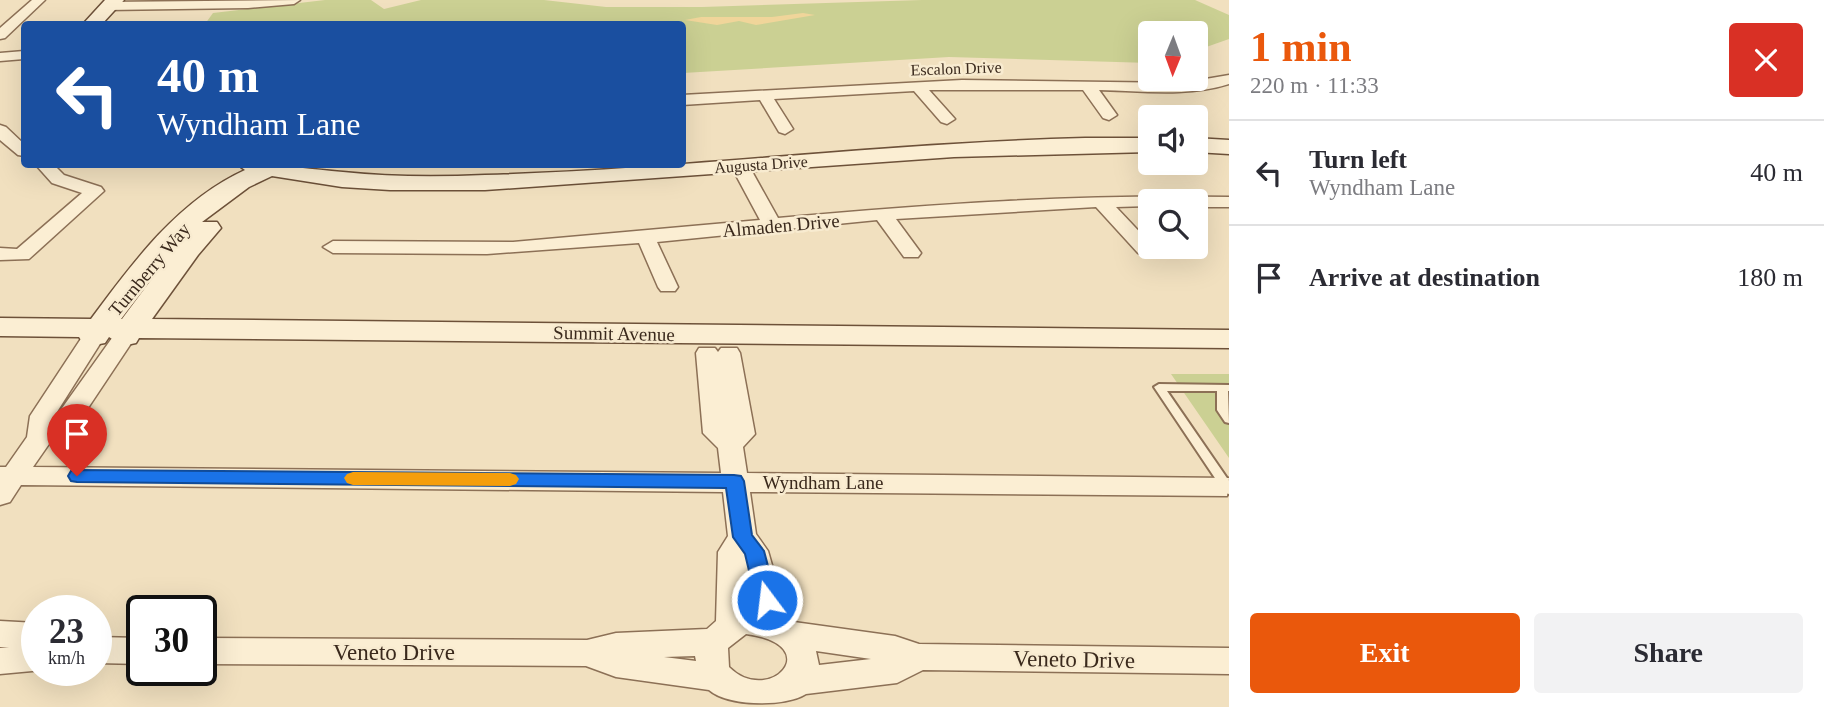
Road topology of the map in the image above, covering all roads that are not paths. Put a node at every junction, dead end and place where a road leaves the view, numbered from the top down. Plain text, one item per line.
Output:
1 (38, 0) edge
2 (294, 0) edge
3 (111, 3) edge
4 (204, 6) junction
5 (194, 17) dead end
6 (95, 21) edge
7 (0, 35) edge
8 (21, 55) edge
9 (0, 57) edge
10 (1225, 84) edge
11 (1087, 85) junction
12 (917, 86) junction
13 (764, 95) junction
14 (686, 100) edge
15 (1109, 115) dead end
16 (947, 119) dead end
17 (785, 129) dead end
18 (0, 130) edge
19 (1138, 145) edge
20 (1208, 145) edge
21 (1229, 146) edge
22 (21, 149) edge
23 (740, 166) junction
24 (47, 168) edge
25 (258, 168) edge
26 (266, 168) edge
27 (1099, 200) junction
28 (1229, 202) edge
29 (883, 215) junction
30 (773, 226) junction
31 (645, 236) junction
32 (1138, 242) edge
33 (333, 247) dead end
34 (911, 253) dead end
35 (0, 254) edge
36 (22, 255) joint
37 (668, 288) dead end
38 (0, 327) edge
39 (109, 337) junction
40 (1229, 339) edge
41 (0, 346) edge
42 (718, 353) junction
43 (1229, 357) edge
44 (1226, 388) edge
45 (1229, 419) edge
46 (734, 481) junction
47 (4, 482) edge
48 (1228, 489) edge
49 (743, 537) junction
50 (780, 629) junction
51 (0, 634) edge
52 (722, 634) junction
53 (21, 635) edge
54 (217, 651) edge
55 (587, 653) junction
56 (919, 657) junction
57 (21, 660) edge
58 (0, 661) edge
59 (1229, 661) edge
60 (737, 694) edge
61 (790, 694) edge

1 - 7 street
2 - 4 street
3 - 4 street
3 - 6 main road
4 - 5 street
8 - 9 street
10 - 11 street, Escalon Drive
11 - 12 street, Escalon Drive
11 - 15 street
12 - 13 street, Escalon Drive
12 - 16 street
13 - 14 street, Escalon Drive
13 - 17 street
18 - 22 street
19 - 23 main road, Augusta Drive
20 - 21 main road
23 - 26 main road, Augusta Drive
23 - 30 street
24 - 36 street
25 - 39 main road, Turnberry Way
27 - 28 street, Almaden Drive
27 - 29 street, Almaden Drive
27 - 32 street
29 - 30 street, Almaden Drive
29 - 34 street
30 - 31 street, Almaden Drive
31 - 33 street, Almaden Drive
31 - 37 street
35 - 36 street
38 - 39 main road, Summit Avenue
39 - 40 main road, Summit Avenue
39 - 41 main road, Summit Avenue
39 - 42 main road, Summit Avenue
39 - 47 street
42 - 43 main road, Summit Avenue
42 - 46 street
44 - 45 lane
44 - 48 lane
46 - 47 street, Wyndham Lane
46 - 48 street, Wyndham Lane
46 - 49 street
49 - 50 street
49 - 52 street
50 - 52 street
50 - 56 street, Veneto Drive
50 - 61 street
51 - 53 street
52 - 55 street, Veneto Drive
52 - 60 street
54 - 55 street, Veneto Drive
55 - 60 street, Veneto Drive
56 - 59 street, Veneto Drive
56 - 61 street, Veneto Drive
57 - 58 street
60 - 61 street

